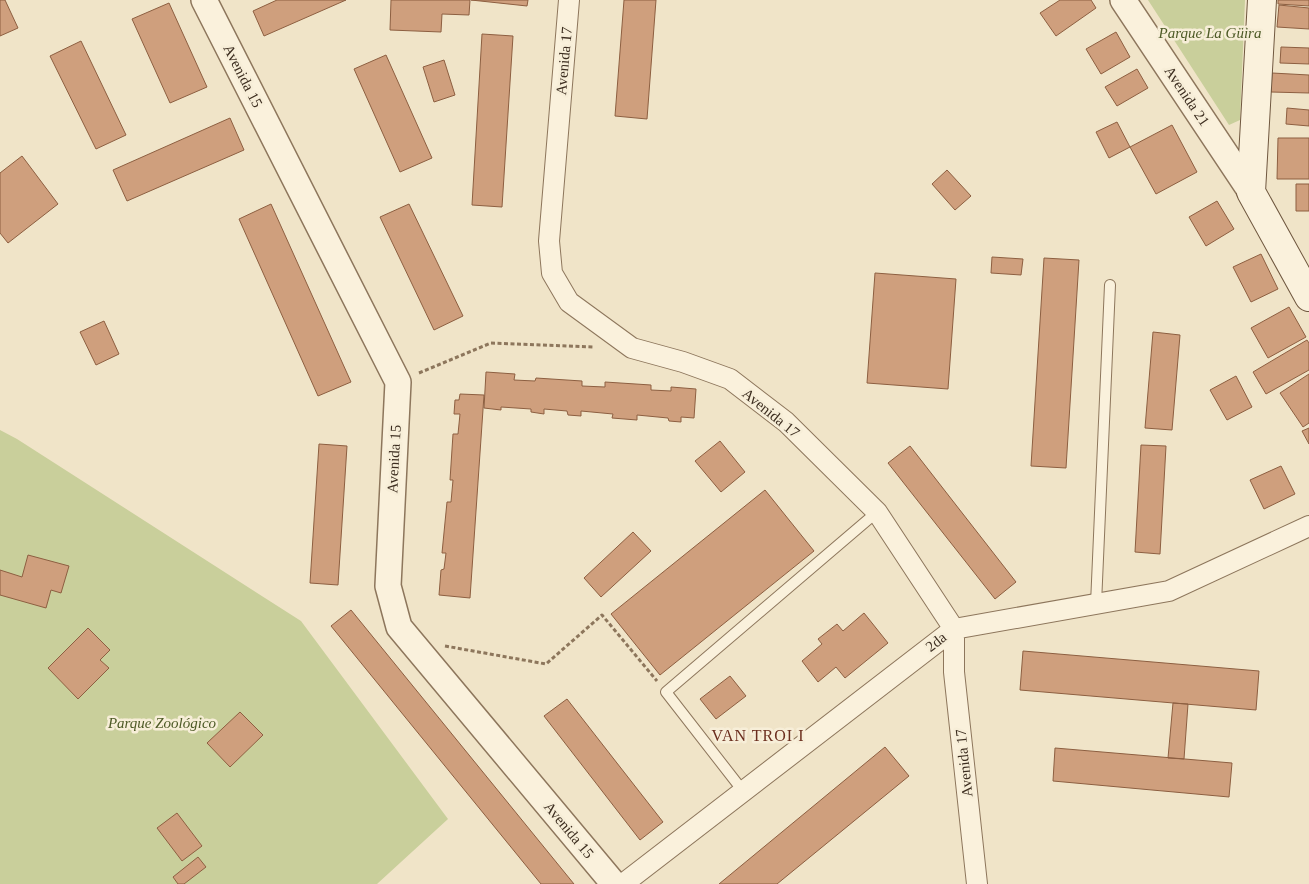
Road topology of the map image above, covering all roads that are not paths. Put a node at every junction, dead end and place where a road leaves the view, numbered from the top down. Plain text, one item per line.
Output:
1 (204, 0) edge
2 (569, 0) edge
3 (1123, 0) edge
4 (1262, 0) edge
5 (1251, 192) junction
6 (1305, 282) edge
7 (1110, 285) dead end
8 (878, 512) junction
9 (1309, 526) edge
10 (1096, 604) junction
11 (954, 629) junction
12 (743, 791) junction
13 (614, 884) edge
14 (623, 884) edge
15 (977, 884) edge

1 - 13 street, Avenida 15
2 - 8 street, Avenida 17
3 - 5 street, Avenida 21
4 - 5 main road
5 - 6 main road, Avenida 21
7 - 10 lane
8 - 11 street, Avenida 17
8 - 12 lane
9 - 10 street, 2da
10 - 11 street, 2da
11 - 12 street, 2da
11 - 15 street, Avenida 17
12 - 14 street, 2da

